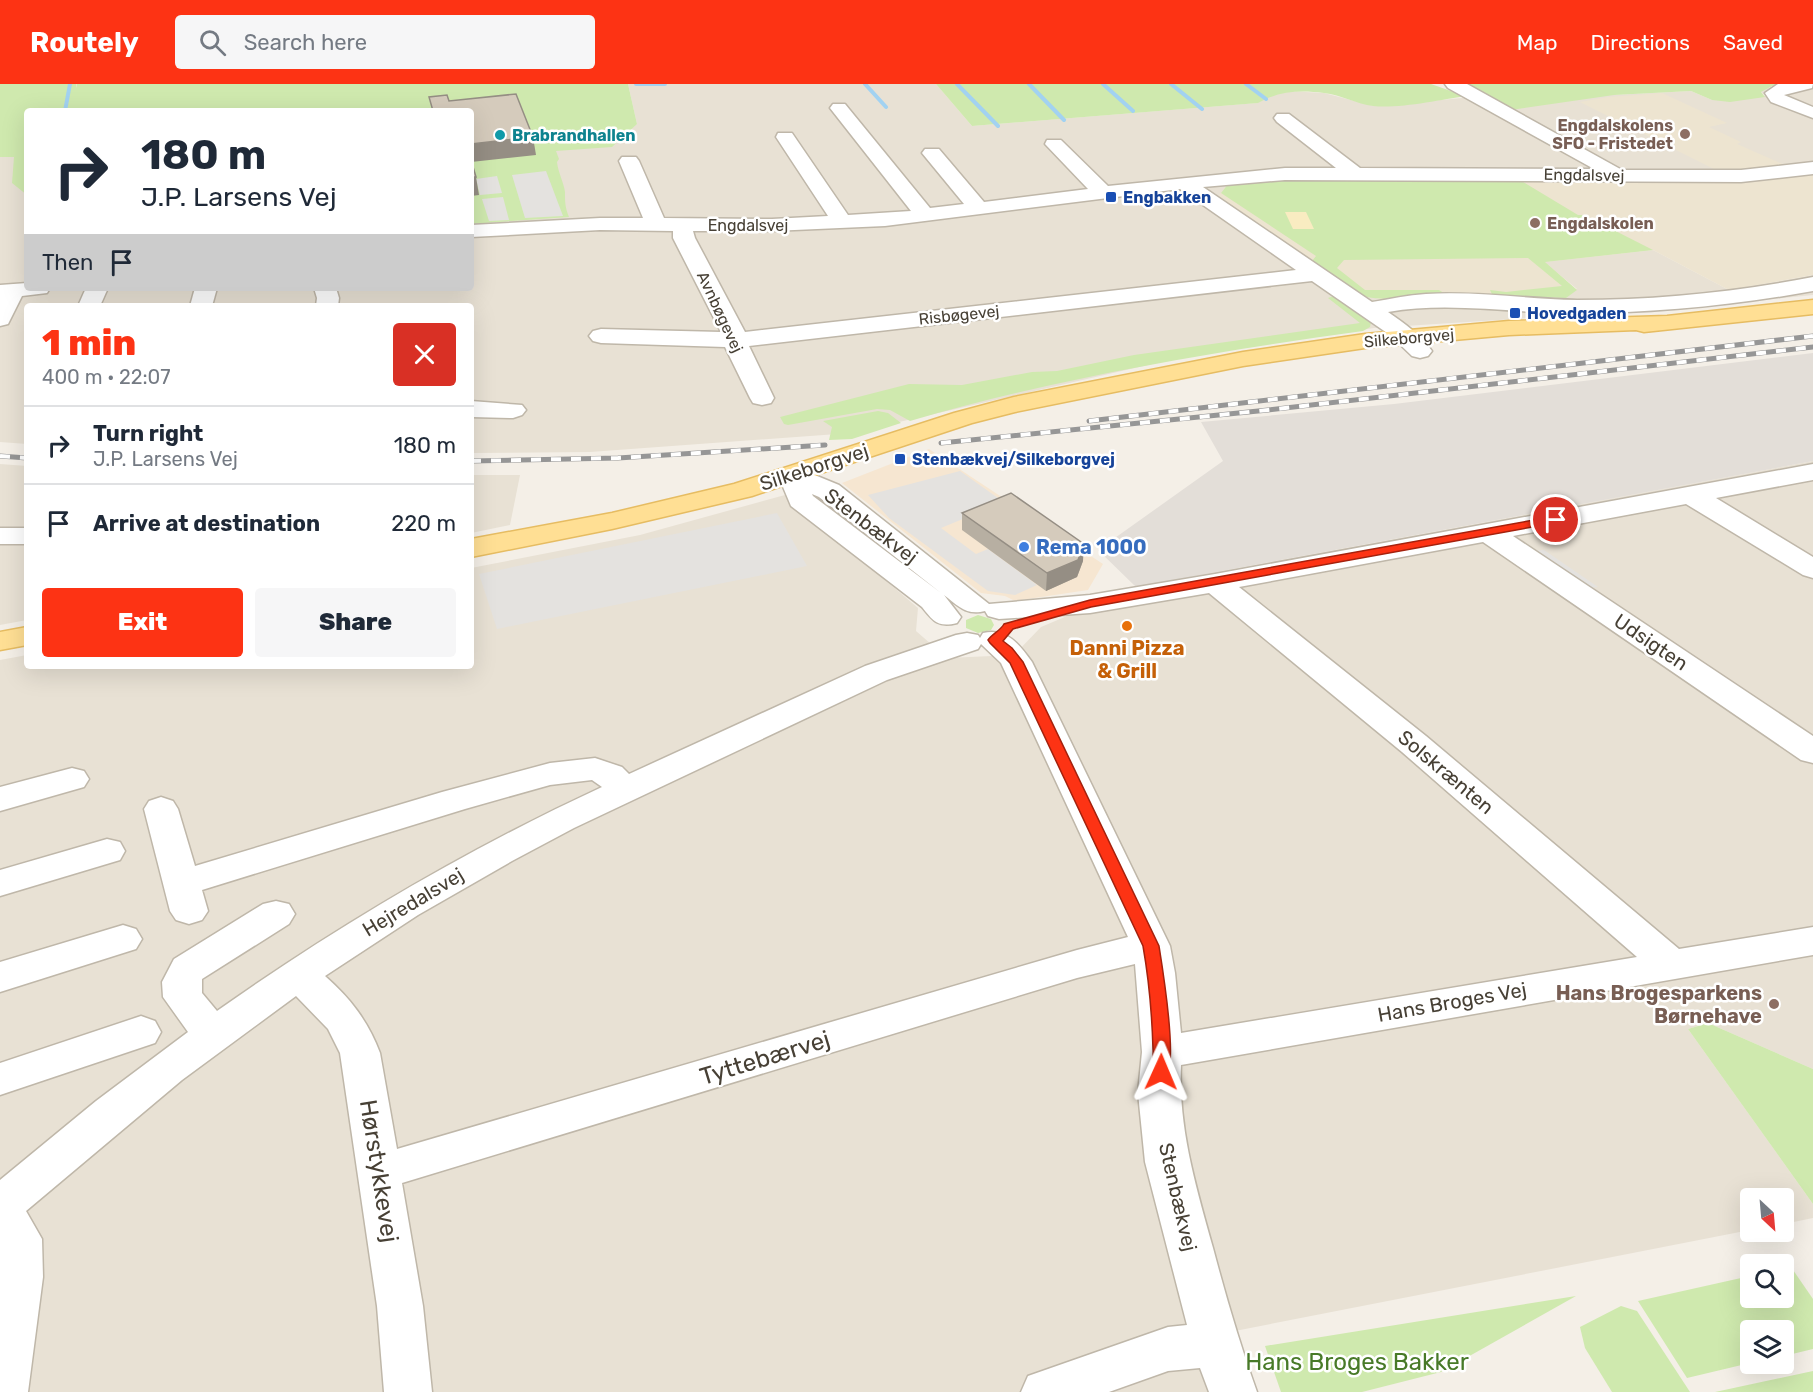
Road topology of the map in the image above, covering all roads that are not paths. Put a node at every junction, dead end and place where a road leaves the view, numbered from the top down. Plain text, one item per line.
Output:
1 (1454, 84) edge
2 (1806, 84) edge
3 (839, 108) dead end
4 (1813, 113) edge
5 (1283, 118) dead end
6 (785, 137) dead end
7 (1054, 144) dead end
8 (932, 153) dead end
9 (629, 161) dead end
10 (1813, 168) edge
11 (1354, 174) junction
12 (1620, 175) junction
13 (1184, 183) junction
14 (1103, 193) junction
15 (980, 210) junction
16 (926, 216) junction
17 (843, 223) junction
18 (653, 224) junction
19 (682, 224) junction
20 (474, 231) edge
21 (1317, 274) junction
22 (1813, 284) edge
23 (24, 289) edge
24 (7, 291) edge
25 (1813, 307) edge
26 (1368, 309) junction
27 (0, 319) edge
28 (601, 336) dead end
29 (737, 340) junction
30 (1413, 344) junction
31 (762, 398) dead end
32 (474, 409) edge
33 (513, 410) dead end
34 (1813, 472) edge
35 (791, 475) junction
36 (1691, 495) junction
37 (1488, 532) junction
38 (0, 536) edge
39 (24, 536) edge
40 (474, 547) edge
41 (1813, 569) edge
42 (1215, 583) junction
43 (976, 624) junction
44 (24, 637) edge
45 (0, 641) edge
46 (1813, 752) edge
47 (72, 778) dead end
48 (624, 789) junction
49 (0, 799) edge
50 (161, 810) dead end
51 (107, 852) dead end
52 (0, 883) edge
53 (276, 914) dead end
54 (123, 939) dead end
55 (1813, 942) edge
56 (1151, 946) junction
57 (1672, 965) junction
58 (297, 974) junction
59 (0, 977) edge
60 (141, 1032) dead end
61 (213, 1033) junction
62 (1162, 1052) junction
63 (0, 1079) edge
64 (380, 1172) junction
65 (0, 1207) edge
66 (1216, 1345) junction
67 (4, 1392) edge
68 (408, 1392) edge
69 (1046, 1392) edge
70 (1233, 1392) edge

1 - 12 street
2 - 4 street
3 - 16 street
5 - 11 street
6 - 17 street
7 - 14 street
8 - 15 street
9 - 18 street
10 - 12 street, Engdalsvej
11 - 12 street, Engdalsvej
11 - 13 street, Engdalsvej
13 - 14 street, Engdalsvej
13 - 21 street
14 - 15 street, Engdalsvej
15 - 16 street, Engdalsvej
16 - 17 street, Engdalsvej
17 - 19 street, Engdalsvej
18 - 19 street, Engdalsvej
18 - 20 street, Engdalsvej
19 - 29 street, Avnbøgevej
21 - 26 street
21 - 29 street, Risbøgevej
22 - 26 street
23 - 24 street
24 - 27 street
25 - 30 main road, Silkeborgvej
26 - 30 street
28 - 29 street, Risbøgevej
29 - 31 street, Avnbøgevej
30 - 35 main road, Silkeborgvej
32 - 33 street
34 - 36 street, Hejredalsvej
35 - 40 main road, Silkeborgvej
35 - 43 street, Stenbækvej
36 - 37 street, Hejredalsvej
36 - 41 street
37 - 42 street, Hejredalsvej
37 - 46 street, Udsigten
38 - 39 street
42 - 43 street, Hejredalsvej
42 - 57 street, Solskrænten
43 - 48 street, Hejredalsvej
43 - 56 street, Stenbækvej
44 - 45 main road
47 - 49 street
48 - 50 street
48 - 58 street, Hejredalsvej
51 - 52 street
53 - 61 street
54 - 59 street
55 - 57 street, Hans Broges Vej
56 - 62 street, Stenbækvej
56 - 64 street, Tyttebærvej
57 - 62 street, Hans Broges Vej
58 - 61 street, Hejredalsvej
58 - 64 street, Hørstykkevej
60 - 63 street
61 - 65 street, Hejredalsvej
62 - 66 street, Stenbækvej
64 - 68 street, Hørstykkevej
65 - 67 street
66 - 69 street
66 - 70 street, Stenbækvej

